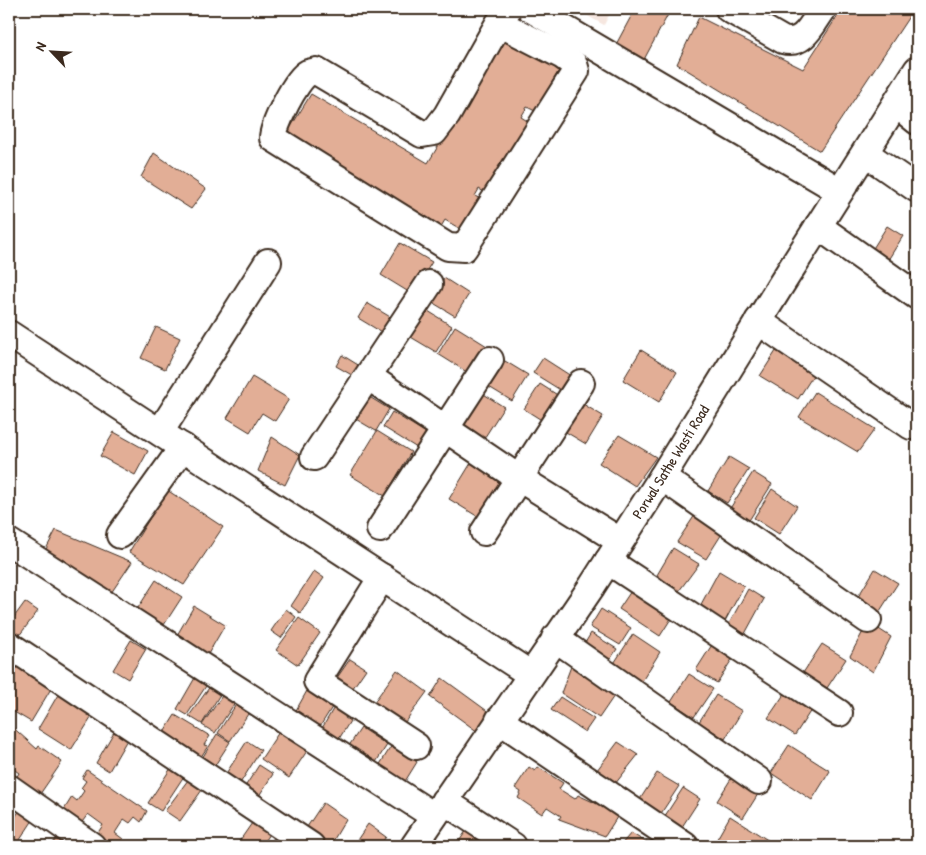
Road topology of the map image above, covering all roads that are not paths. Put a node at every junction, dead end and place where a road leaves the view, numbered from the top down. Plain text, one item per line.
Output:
1 (531, 9) edge
2 (730, 9) edge
3 (823, 9) edge
4 (503, 16) edge
5 (916, 73) edge
6 (896, 104) junction
7 (917, 121) edge
8 (865, 153) junction
9 (917, 189) edge
10 (840, 191) junction
11 (818, 226) junction
12 (268, 262) dead end
13 (429, 284) dead end
14 (917, 296) edge
15 (758, 321) junction
16 (9, 334) edge
17 (490, 360) dead end
18 (369, 377) junction
19 (581, 383) dead end
20 (911, 426) dead end
21 (444, 427) junction
22 (160, 432) junction
23 (183, 447) junction
24 (314, 457) dead end
25 (662, 477) junction
26 (519, 478) junction
27 (380, 529) dead end
28 (484, 532) dead end
29 (120, 535) dead end
30 (9, 542) edge
31 (614, 551) junction
32 (382, 577) junction
33 (868, 620) dead end
34 (555, 638) junction
35 (9, 645) edge
36 (530, 674) junction
37 (839, 714) dead end
38 (499, 720) junction
39 (416, 746) dead end
40 (759, 781) dead end
41 (9, 788) edge
42 (439, 808) junction
43 (92, 846) edge
44 (311, 846) edge
45 (414, 846) edge
46 (513, 846) edge
47 (686, 846) edge

1 - 10 street
2 - 3 street
4 - 4 street
5 - 6 street, Porwal Sathe Wasti Road
6 - 7 street
6 - 8 street, Porwal Sathe Wasti Road
8 - 9 street
8 - 10 street, Porwal Sathe Wasti Road
10 - 11 street, Porwal Sathe Wasti Road
11 - 14 street
11 - 15 street, Porwal Sathe Wasti Road
12 - 22 street
13 - 18 street
15 - 20 street
15 - 25 street, Porwal Sathe Wasti Road
16 - 22 street
17 - 21 street
18 - 21 street
18 - 24 street
19 - 26 street
21 - 26 street
21 - 27 street
22 - 23 street
23 - 29 street
23 - 32 street
25 - 31 street, Porwal Sathe Wasti Road
25 - 33 street
26 - 28 street
26 - 31 street
30 - 42 street
31 - 34 street, Porwal Sathe Wasti Road
31 - 37 street
32 - 36 street
32 - 39 street
34 - 36 street, Porwal Sathe Wasti Road
34 - 40 street
35 - 44 street
36 - 38 street, Porwal Sathe Wasti Road
38 - 42 street, Porwal Sathe Wasti Road
38 - 47 street
41 - 43 street
42 - 45 street, Porwal Sathe Wasti Road
42 - 46 street

